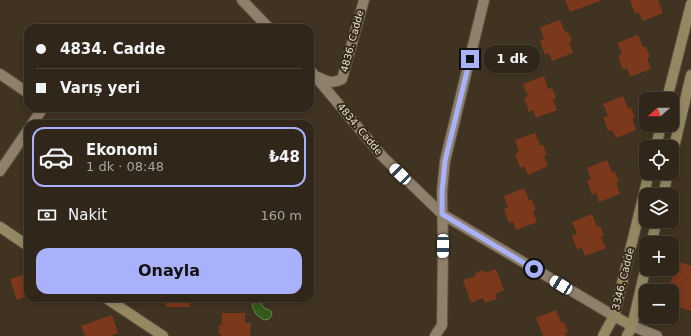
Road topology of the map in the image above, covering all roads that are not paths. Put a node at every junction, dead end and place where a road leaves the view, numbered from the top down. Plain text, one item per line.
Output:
1 (242, 0) edge
2 (364, 0) edge
3 (484, 0) edge
4 (691, 4) edge
5 (265, 24) edge
6 (0, 74) edge
7 (314, 74) edge
8 (314, 74) edge
9 (691, 75) edge
10 (24, 91) edge
11 (670, 92) edge
12 (24, 136) edge
13 (676, 140) edge
14 (0, 171) edge
15 (647, 180) edge
16 (442, 214) junction
17 (0, 227) edge
18 (24, 243) edge
19 (644, 276) edge
20 (112, 302) edge
21 (614, 316) junction
22 (632, 326) junction
23 (163, 336) edge
24 (436, 336) edge
25 (603, 336) edge
26 (627, 336) edge
27 (657, 336) edge

1 - 5 street
2 - 7 street, 4836. Cadde
3 - 16 street
4 - 11 street
6 - 10 street
8 - 16 street, 4834. Cadde
9 - 13 street
12 - 14 street
15 - 21 street, 3346. Cadde
16 - 21 street, 4834. Cadde
16 - 24 street
17 - 18 street
19 - 22 street, 3346. Cadde
20 - 23 street
21 - 22 street
21 - 25 street, 3346. Cadde
22 - 26 street, 3346. Cadde
22 - 27 street

